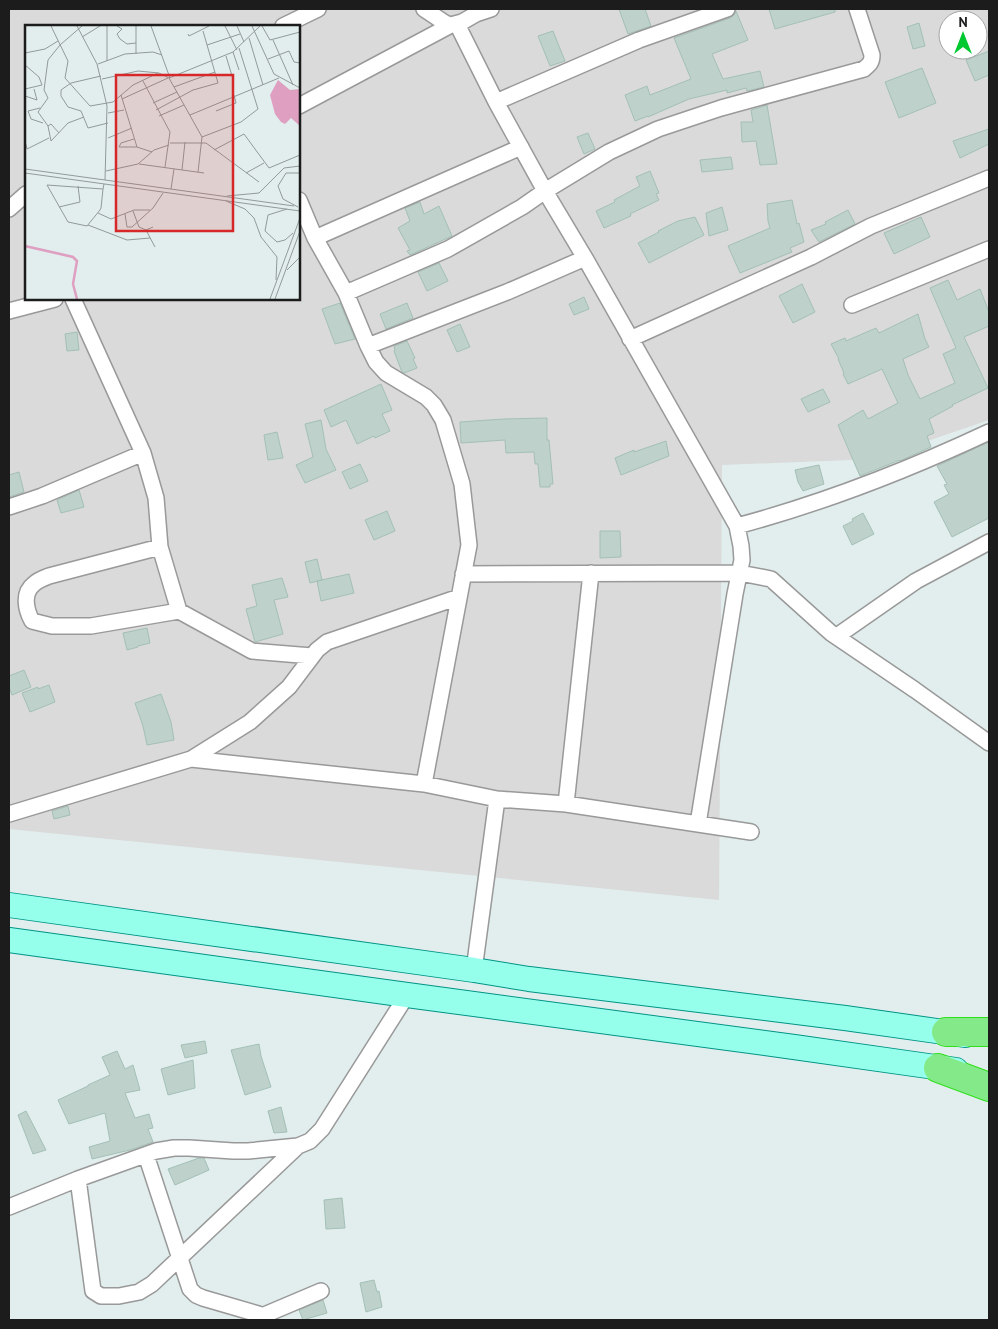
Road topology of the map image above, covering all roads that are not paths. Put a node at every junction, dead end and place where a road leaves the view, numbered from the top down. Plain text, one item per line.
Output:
1 (318, 9) edge
2 (424, 9) edge
3 (491, 9) edge
4 (727, 9) edge
5 (857, 9) edge
6 (457, 20) edge
7 (285, 25) edge
8 (496, 102) junction
9 (300, 105) edge
10 (520, 147) junction
11 (989, 178) edge
12 (545, 191) junction
13 (25, 195) edge
14 (300, 202) edge
15 (9, 209) edge
16 (315, 238) junction
17 (989, 249) edge
18 (584, 258) junction
19 (346, 293) junction
20 (52, 300) edge
21 (74, 300) edge
22 (852, 305) dead end
23 (9, 312) edge
24 (630, 339) junction
25 (368, 346) junction
26 (989, 432) edge
27 (143, 453) junction
28 (9, 507) edge
29 (737, 526) junction
30 (989, 542) edge
31 (160, 547) junction
32 (740, 573) junction
33 (463, 574) junction
34 (591, 574) junction
35 (459, 596) junction
36 (179, 611) junction
37 (837, 636) junction
38 (312, 656) junction
39 (989, 743) edge
40 (191, 759) junction
41 (424, 784) junction
42 (497, 798) junction
43 (566, 804) junction
44 (9, 814) edge
45 (698, 824) junction
46 (751, 832) dead end
47 (9, 904) edge
48 (9, 940) edge
49 (474, 970) junction
50 (407, 995) junction
51 (946, 1032) junction
52 (989, 1032) edge
53 (989, 1038) edge
54 (938, 1068) junction
55 (989, 1074) edge
56 (989, 1087) edge
57 (298, 1146) junction
58 (146, 1155) junction
59 (78, 1180) junction
60 (9, 1207) edge
61 (180, 1258) junction
62 (321, 1290) dead end
63 (263, 1318) edge

1 - 7 street
2 - 6 street
3 - 6 street
4 - 8 street
5 - 12 street
6 - 8 street
6 - 9 street
8 - 10 street
10 - 12 street
10 - 16 street
11 - 24 street
12 - 18 street
12 - 19 street
13 - 15 street
14 - 16 street
16 - 19 street
17 - 22 street
18 - 24 street
18 - 25 street
19 - 25 street
20 - 23 street
21 - 27 street
24 - 29 street
25 - 33 street
26 - 29 street
27 - 28 street
27 - 31 street
29 - 32 street
30 - 37 street
31 - 36 street
31 - 36 street
32 - 34 street
32 - 37 street
32 - 45 street
33 - 34 street
33 - 35 street
34 - 43 street
35 - 38 street
35 - 41 street
36 - 38 street
37 - 39 street
38 - 40 street
40 - 41 street
40 - 44 street
41 - 42 street
42 - 43 street
42 - 49 street
43 - 45 street
45 - 46 street
47 - 49 main road
48 - 50 main road
49 - 51 main road
50 - 54 main road
50 - 57 street
51 - 52 highway
51 - 53 main road
54 - 55 main road
54 - 56 highway
57 - 58 street
57 - 61 street
58 - 59 street
58 - 61 street
59 - 60 street
59 - 61 street
61 - 63 street
62 - 63 street

